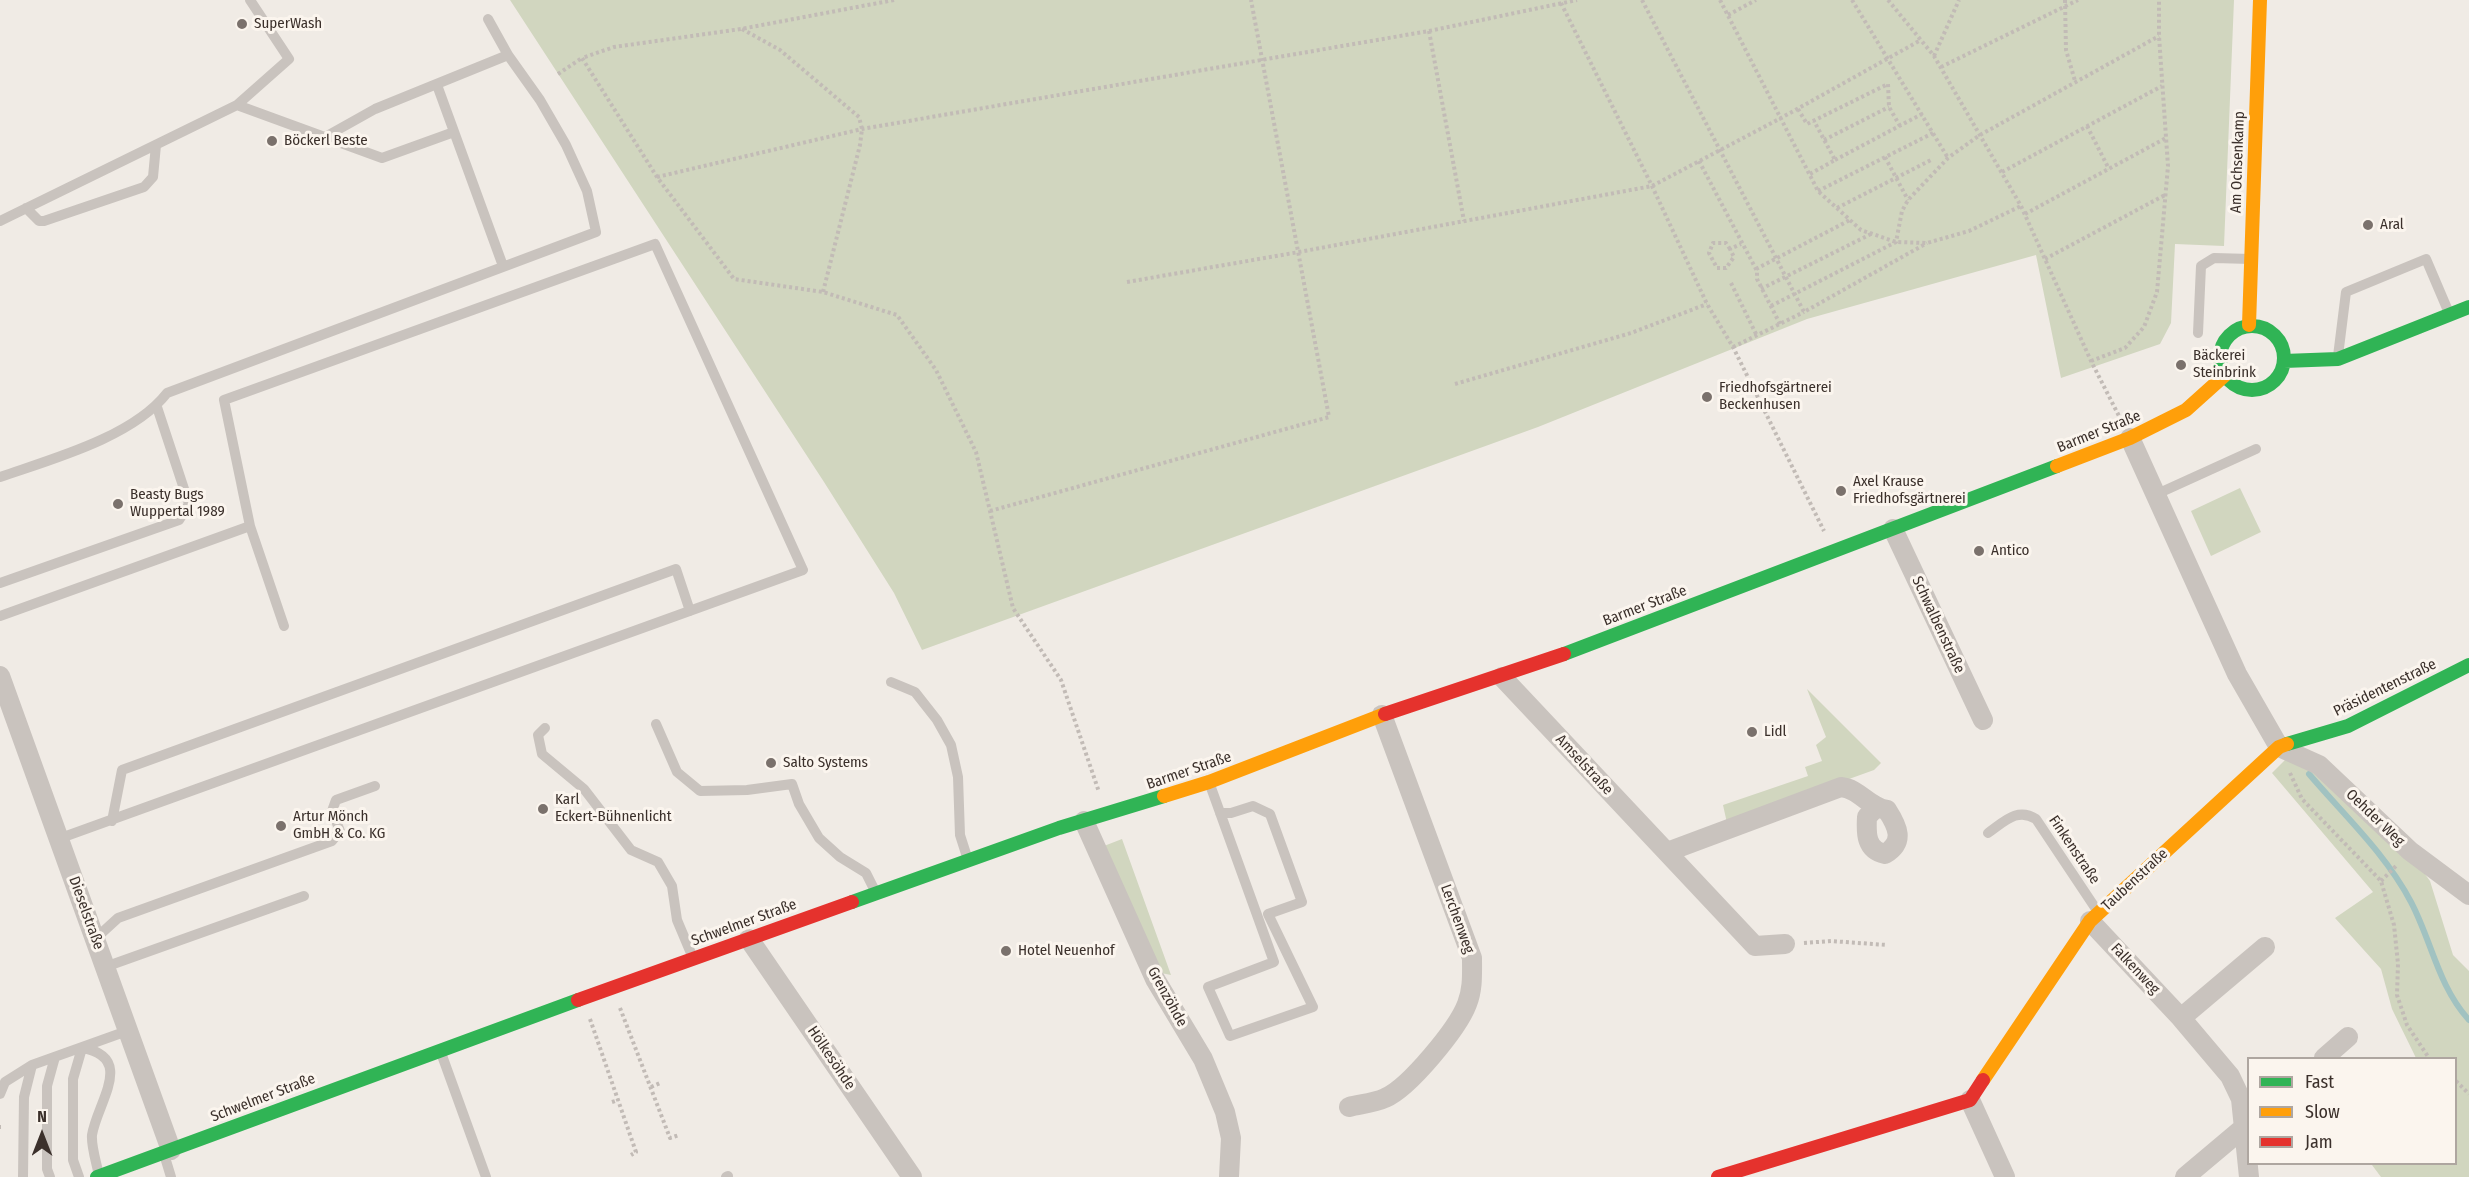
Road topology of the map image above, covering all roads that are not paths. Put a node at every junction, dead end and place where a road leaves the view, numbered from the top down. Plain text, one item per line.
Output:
1 (250, 0) edge
2 (2260, 0) edge
3 (488, 19) dead end
4 (508, 55) junction
5 (437, 86) junction
6 (237, 105) junction
7 (454, 132) junction
8 (325, 136) junction
9 (156, 145) junction
10 (26, 208) junction
11 (0, 222) edge
12 (2252, 259) junction
13 (503, 266) junction
14 (2469, 307) edge
15 (2450, 315) junction
16 (2249, 325) junction
17 (2198, 333) dead end
18 (2338, 359) junction
19 (2284, 361) junction
20 (2225, 375) junction
21 (157, 406) junction
22 (2130, 438) junction
23 (2256, 449) dead end
24 (0, 477) edge
25 (2157, 494) junction
26 (250, 526) junction
27 (1893, 529) junction
28 (0, 583) edge
29 (690, 611) junction
30 (0, 616) edge
31 (284, 626) dead end
32 (2469, 665) edge
33 (0, 676) edge
34 (1502, 677) junction
35 (891, 682) dead end
36 (1382, 715) junction
37 (1983, 720) dead end
38 (656, 723) dead end
39 (545, 728) dead end
40 (2279, 747) junction
41 (1209, 782) junction
42 (375, 786) dead end
43 (1875, 808) dead end
44 (1220, 813) junction
45 (112, 821) junction
46 (1084, 821) junction
47 (1059, 828) joint
48 (1988, 833) dead end
49 (58, 839) junction
50 (1667, 852) junction
51 (968, 861) junction
52 (876, 893) junction
53 (2469, 895) edge
54 (304, 896) dead end
55 (1263, 915) junction
56 (2094, 917) junction
57 (95, 939) junction
58 (749, 939) junction
59 (1785, 944) road end
60 (2265, 947) dead end
61 (693, 959) junction
62 (105, 967) junction
63 (2181, 1018) junction
64 (127, 1031) junction
65 (2348, 1037) dead end
66 (82, 1048) junction
67 (440, 1049) junction
68 (55, 1057) junction
69 (2326, 1057) edge
70 (32, 1065) junction
71 (0, 1094) edge
72 (1970, 1100) junction
73 (1349, 1107) dead end
74 (2247, 1125) edge
75 (167, 1151) junction
76 (23, 1177) edge
77 (50, 1177) edge
78 (79, 1177) edge
79 (98, 1177) edge
80 (171, 1177) edge
81 (486, 1177) edge
82 (912, 1177) edge
83 (1229, 1177) edge
84 (1718, 1177) edge
85 (2005, 1177) edge
86 (2185, 1177) edge

1 - 6 lane
2 - 12 main road, Am Ochsenkamp
3 - 4 lane
4 - 5 lane
4 - 13 lane
5 - 7 lane
5 - 8 lane
6 - 8 lane
6 - 9 lane
7 - 8 lane
7 - 13 lane
9 - 10 lane
9 - 10 lane
10 - 11 lane
12 - 16 main road, Am Ochsenkamp
12 - 17 lane
13 - 21 lane
14 - 15 main road
15 - 18 main road
15 - 18 lane
16 - 19 main road
16 - 20 main road
18 - 19 main road
19 - 20 main road
20 - 22 main road, Barmer Straße
21 - 24 lane
21 - 28 lane
22 - 25 street
22 - 27 main road, Barmer Straße
23 - 25 lane
25 - 40 street
26 - 29 lane
26 - 30 lane
26 - 31 lane
27 - 34 main road, Barmer Straße
27 - 37 street, Schwalbenstraße
29 - 45 lane
29 - 45 lane
32 - 40 main road, Präsidentenstraße
33 - 49 street, Dieselstraße
34 - 36 main road, Barmer Straße
34 - 50 street, Amselstraße
35 - 51 lane
36 - 41 main road, Barmer Straße
36 - 73 street, Lerchenweg
38 - 52 lane
39 - 61 lane
40 - 53 street, Oehder Weg
40 - 56 main road, Taubenstraße
41 - 44 lane
41 - 46 main road, Barmer Straße
42 - 57 lane
43 - 50 street
44 - 55 lane
44 - 55 lane
45 - 49 lane
46 - 47 main road, Barmer Straße
46 - 83 street, Grenzöhde
47 - 51 main road, Schwelmer Straße
48 - 56 lane, Finkenstraße
49 - 57 street, Dieselstraße
50 - 59 street, Amselstraße
51 - 52 main road, Schwelmer Straße
52 - 58 main road, Schwelmer Straße
54 - 62 lane
55 - 55 lane
56 - 63 street, Falkenweg
56 - 72 main road, Taubenstraße
57 - 62 street, Dieselstraße
58 - 61 main road, Schwelmer Straße
58 - 82 street, Hölkesöhde
60 - 63 street
61 - 67 main road, Schwelmer Straße
62 - 64 street, Dieselstraße
63 - 74 street, Falkenweg
64 - 66 lane
64 - 75 street, Dieselstraße
65 - 69 street
66 - 68 lane
66 - 78 lane
66 - 79 lane
67 - 75 main road, Schwelmer Straße
67 - 81 lane
68 - 70 lane
68 - 77 lane
70 - 71 lane
70 - 76 lane
72 - 84 main road
72 - 85 street
74 - 86 street
75 - 79 main road, Schwelmer Straße
75 - 80 lane

